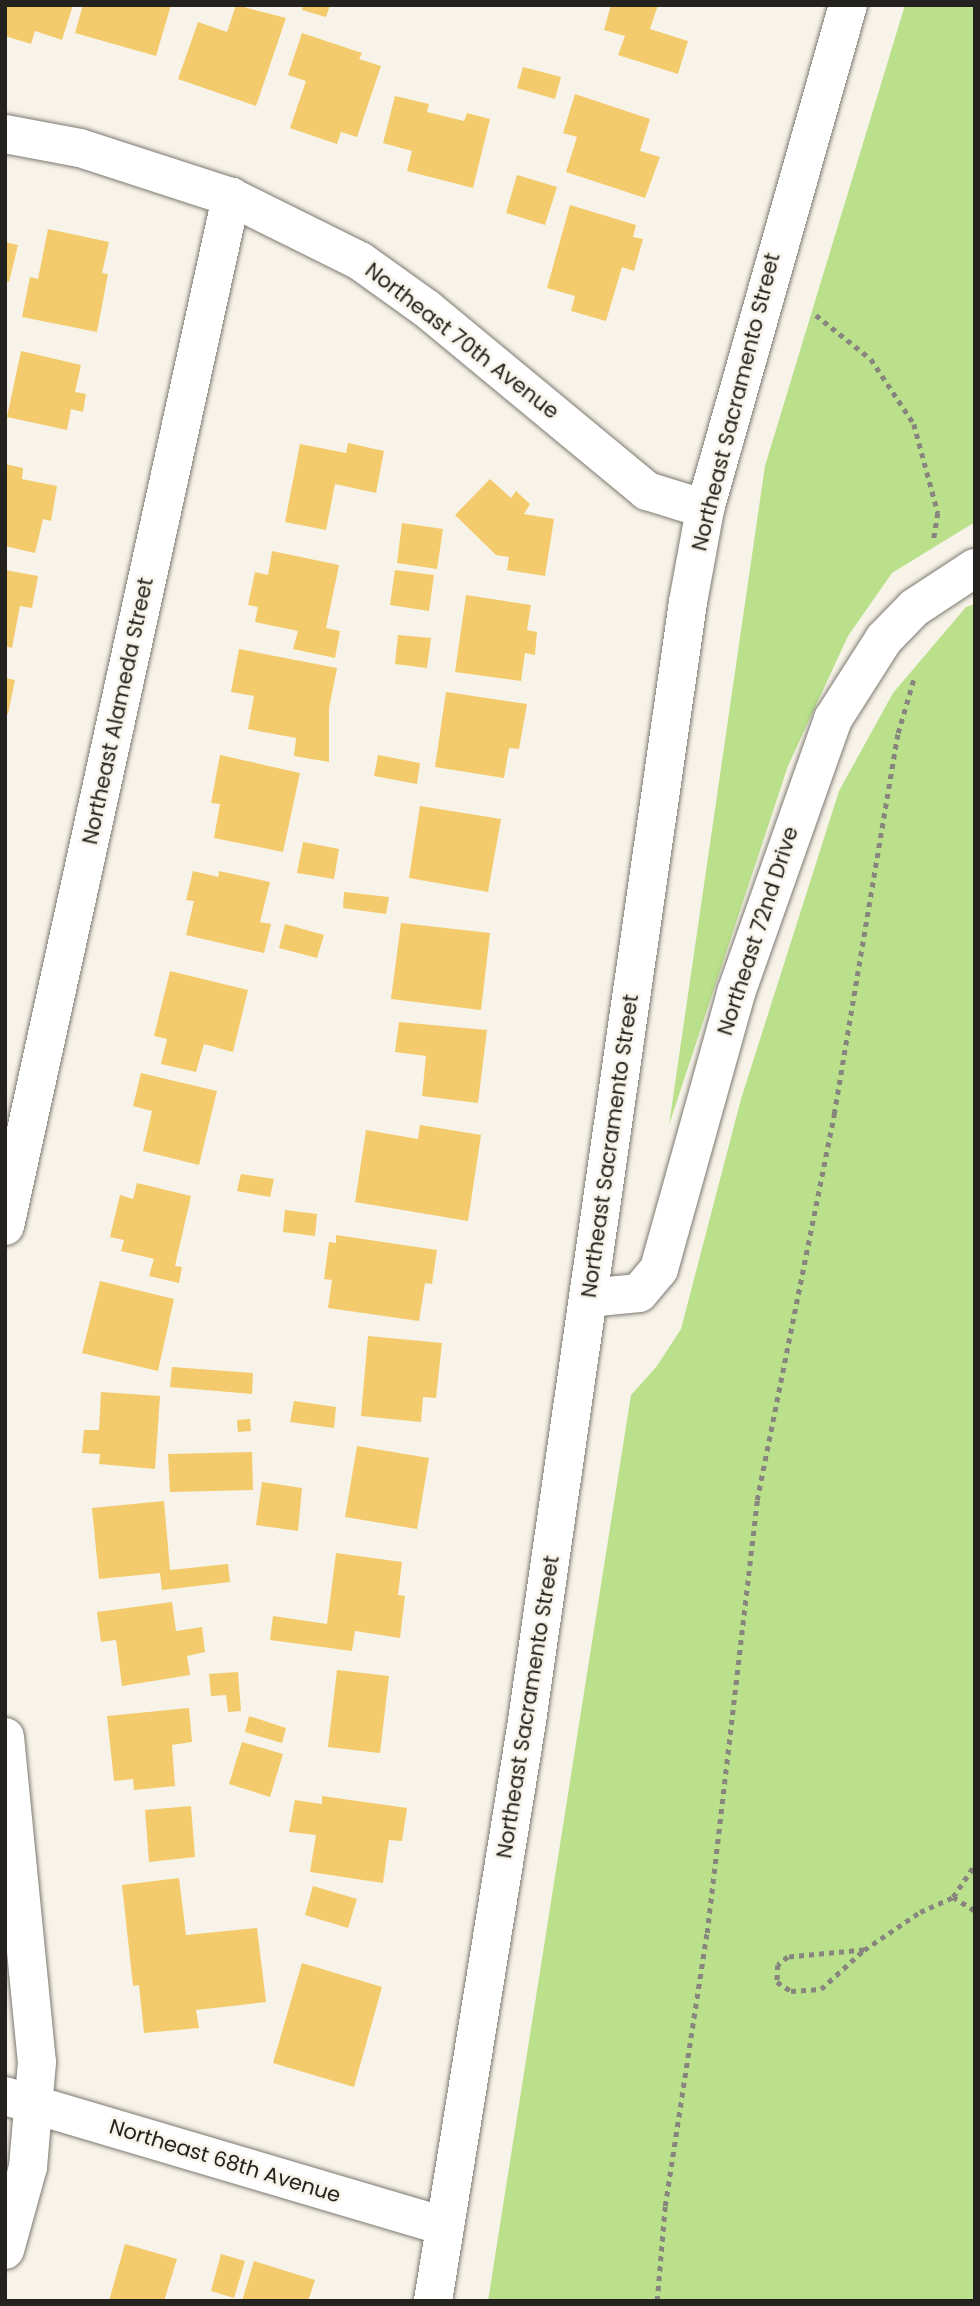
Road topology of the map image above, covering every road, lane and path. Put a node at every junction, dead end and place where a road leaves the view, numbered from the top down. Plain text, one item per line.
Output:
1 (848, 5) edge
2 (5, 134) edge
3 (231, 197) junction
4 (816, 315) dead end
5 (705, 509) junction
6 (975, 568) edge
7 (914, 608) junction
8 (916, 673) dead end
9 (5, 1226) edge
10 (588, 1298) junction
11 (5, 1737) edge
12 (975, 1864) edge
13 (953, 1898) junction
14 (975, 1911) edge
15 (864, 1950) junction
16 (21, 2101) edge
17 (445, 2226) junction
18 (5, 2250) edge
19 (433, 2301) edge
20 (657, 2301) edge

1 - 5 street, Northeast Sacramento Street
2 - 3 street, Northeast 70th Avenue
3 - 5 street, Northeast 70th Avenue
3 - 9 street, Northeast Alameda Street
4 - 7 path
5 - 10 street, Northeast Sacramento Street
6 - 7 street, Northeast 72nd Drive
7 - 10 street, Northeast 72nd Drive
8 - 20 path
10 - 17 street, Northeast Sacramento Street
11 - 16 street
12 - 13 path
13 - 14 path
13 - 15 path
15 - 15 path
16 - 17 street, Northeast 68th Avenue
16 - 18 street
17 - 19 street, Northeast Sacramento Street

